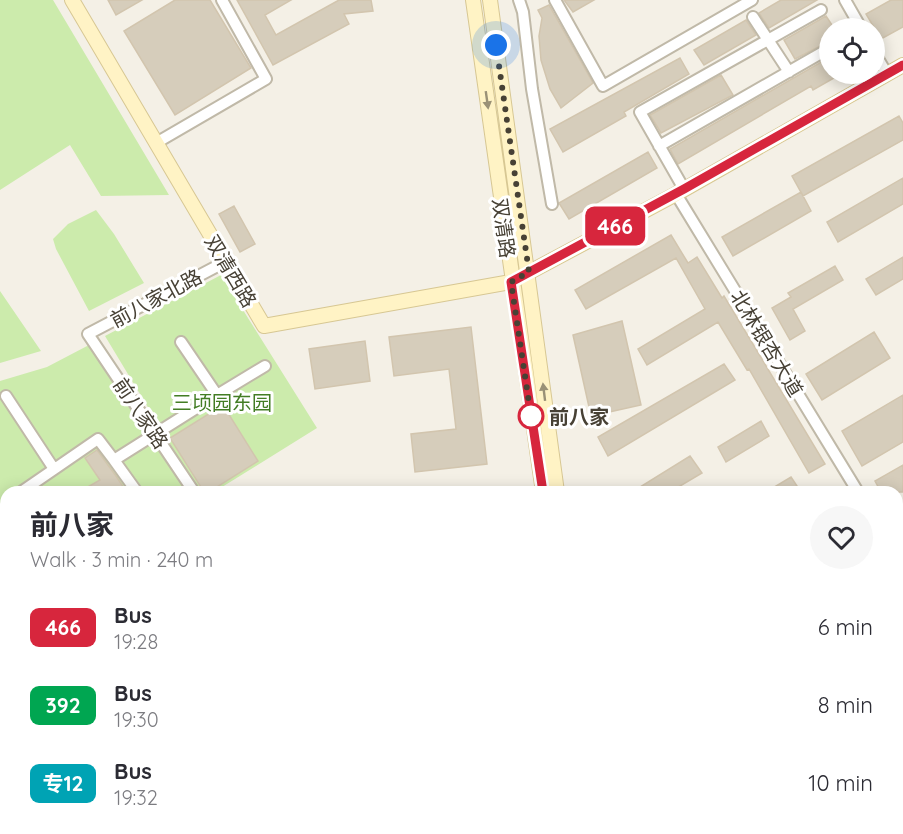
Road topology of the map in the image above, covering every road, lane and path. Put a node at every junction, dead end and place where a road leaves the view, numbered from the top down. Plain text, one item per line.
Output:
1 (72, 0) edge
2 (222, 0) edge
3 (473, 0) edge
4 (490, 0) edge
5 (519, 0) edge
6 (555, 0) edge
7 (752, 0) edge
8 (845, 0) edge
9 (821, 10) dead end
10 (753, 17) dead end
11 (855, 18) edge
12 (767, 40) junction
13 (819, 54) edge
14 (903, 65) edge
15 (885, 71) edge
16 (789, 72) junction
17 (887, 74) junction
18 (156, 143) junction
19 (659, 146) junction
20 (680, 191) junction
21 (552, 204) dead end
22 (225, 262) junction
23 (529, 272) junction
24 (511, 282) junction
25 (87, 334) joint
26 (181, 342) dead end
27 (265, 366) dead end
28 (217, 395) junction
29 (6, 396) dead end
30 (155, 433) junction
31 (114, 460) junction
32 (54, 469) junction
33 (30, 486) edge
34 (133, 486) edge
35 (190, 486) edge
36 (542, 486) edge
37 (556, 486) edge
38 (854, 486) edge

1 - 18 street, 双清西路
2 - 18 street
3 -> 24 street, 双清路
4 - 23 street, 双清路
5 - 21 street
6 - 7 street
8 - 11 street
9 - 12 street
10 - 12 street
12 - 16 street
12 - 19 street, 北林银杏大道
13 - 16 street
14 - 17 street
15 - 17 street
16 - 19 street
17 - 20 street
18 - 22 street, 双清西路
19 - 20 street, 北林银杏大道
20 - 23 street
20 - 38 street, 北林银杏大道
22 - 24 street, 双清西路
22 - 25 street, 前八家北路
23 - 24 street
37 -> 23 street, 双清路
24 - 36 street, 双清路
25 - 30 street, 前八家路
26 - 28 street
27 - 28 street
28 - 30 street
29 - 32 street
30 - 31 street
30 - 35 street, 前八家路
31 - 32 street
31 - 34 street
32 - 33 street

